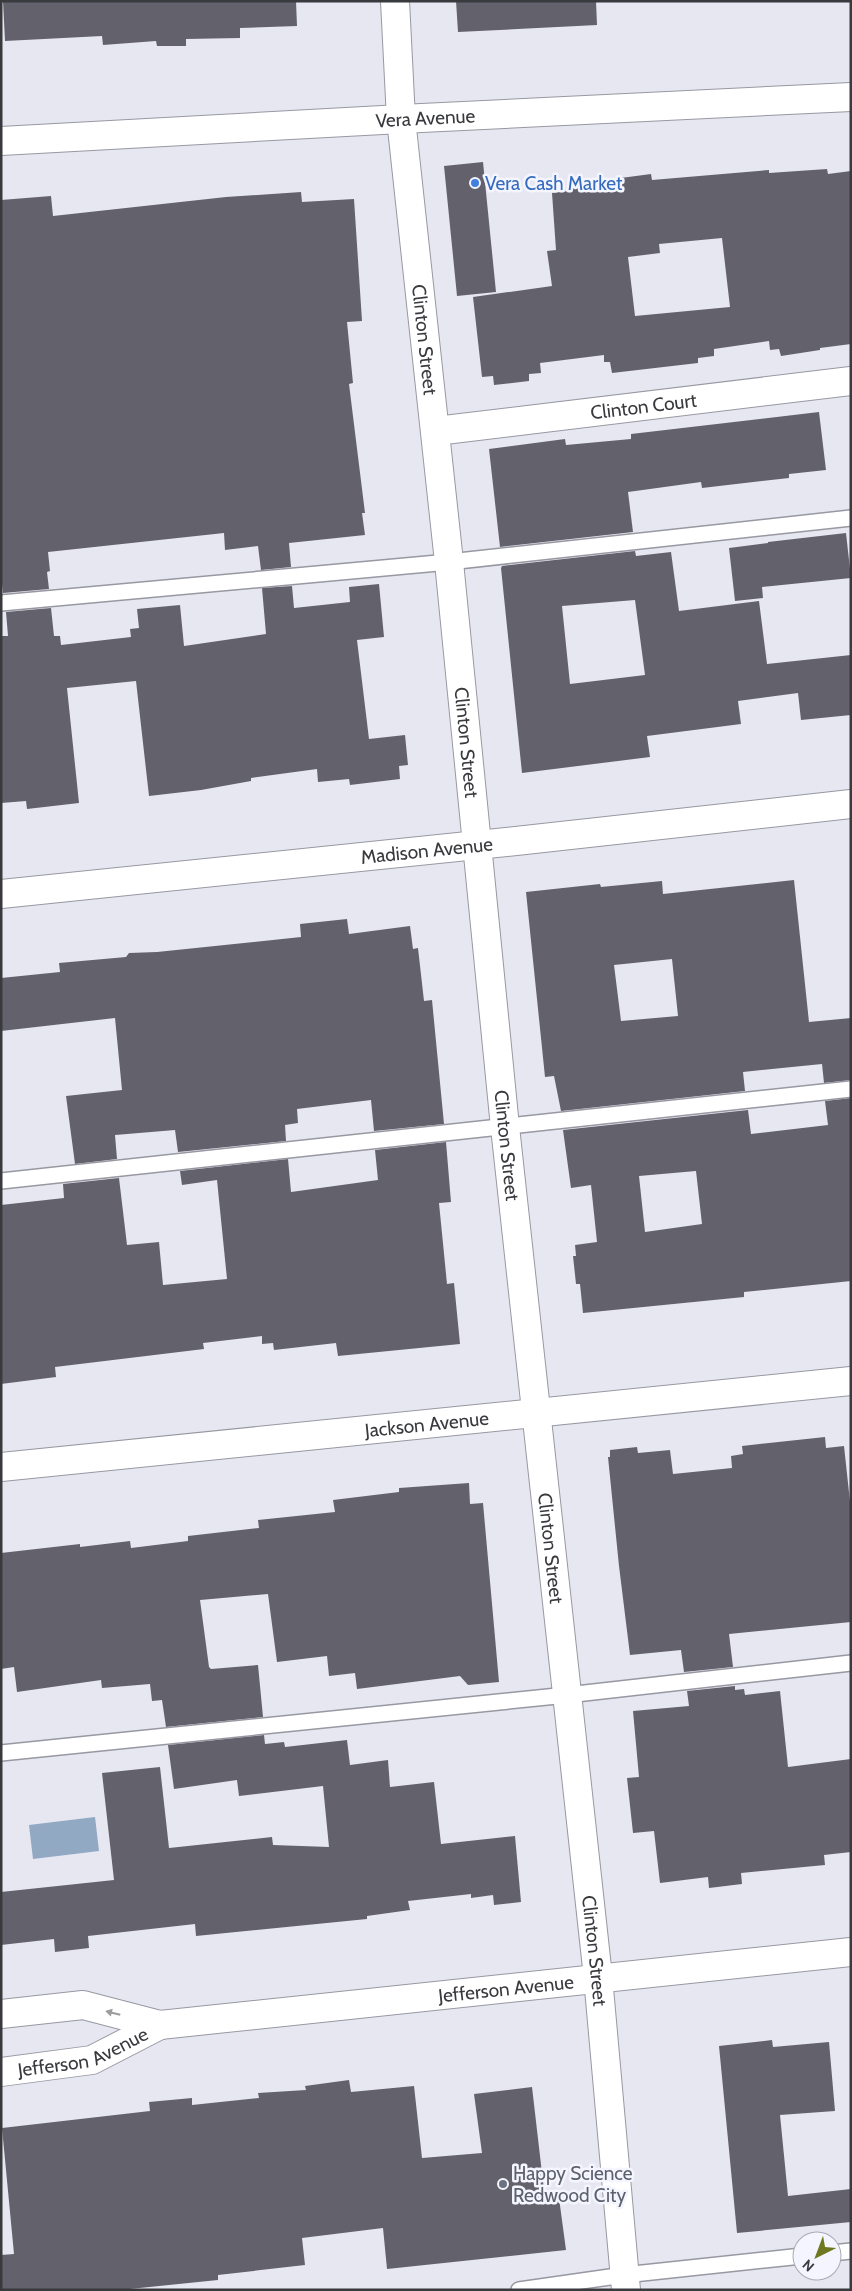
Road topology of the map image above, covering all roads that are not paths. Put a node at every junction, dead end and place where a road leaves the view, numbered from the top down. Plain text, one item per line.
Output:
1 (395, 1) edge
2 (851, 97) edge
3 (401, 119) junction
4 (1, 141) edge
5 (851, 381) edge
6 (436, 431) junction
7 (851, 518) edge
8 (449, 562) junction
9 (1, 603) edge
10 (851, 804) edge
11 (478, 844) junction
12 (1, 894) edge
13 (851, 1089) edge
14 (504, 1127) junction
15 (1, 1181) edge
16 (851, 1381) edge
17 (537, 1414) junction
18 (1, 1467) edge
19 (851, 1663) edge
20 (567, 1695) junction
21 (1, 1753) edge
22 (851, 1952) edge
23 (598, 1977) junction
24 (1, 2014) edge
25 (160, 2025) junction
26 (1, 2072) edge
27 (792, 2257) edge
28 (625, 2282) edge
29 (519, 2290) edge

1 - 3 street, Clinton Street
2 - 3 street, Vera Avenue
3 - 4 street, Vera Avenue
3 - 6 street, Clinton Street
5 - 6 street, Clinton Court
6 - 8 street, Clinton Street
7 - 8 lane
8 - 9 lane
8 - 11 street, Clinton Street
10 - 11 street, Madison Avenue
11 - 12 street, Madison Avenue
11 - 14 street, Clinton Street
13 - 14 lane
14 - 15 lane
14 - 17 street, Clinton Street
16 - 17 street, Jackson Avenue
17 - 18 street, Jackson Avenue
17 - 20 street, Clinton Street
19 - 20 lane
20 - 21 lane
20 - 23 street, Clinton Street
22 - 23 street, Jefferson Avenue
23 - 25 street, Jefferson Avenue
23 - 28 street, Clinton Street
25 -> 24 street, Jefferson Avenue
25 - 26 street, Jefferson Avenue
27 - 28 lane
28 - 29 lane

